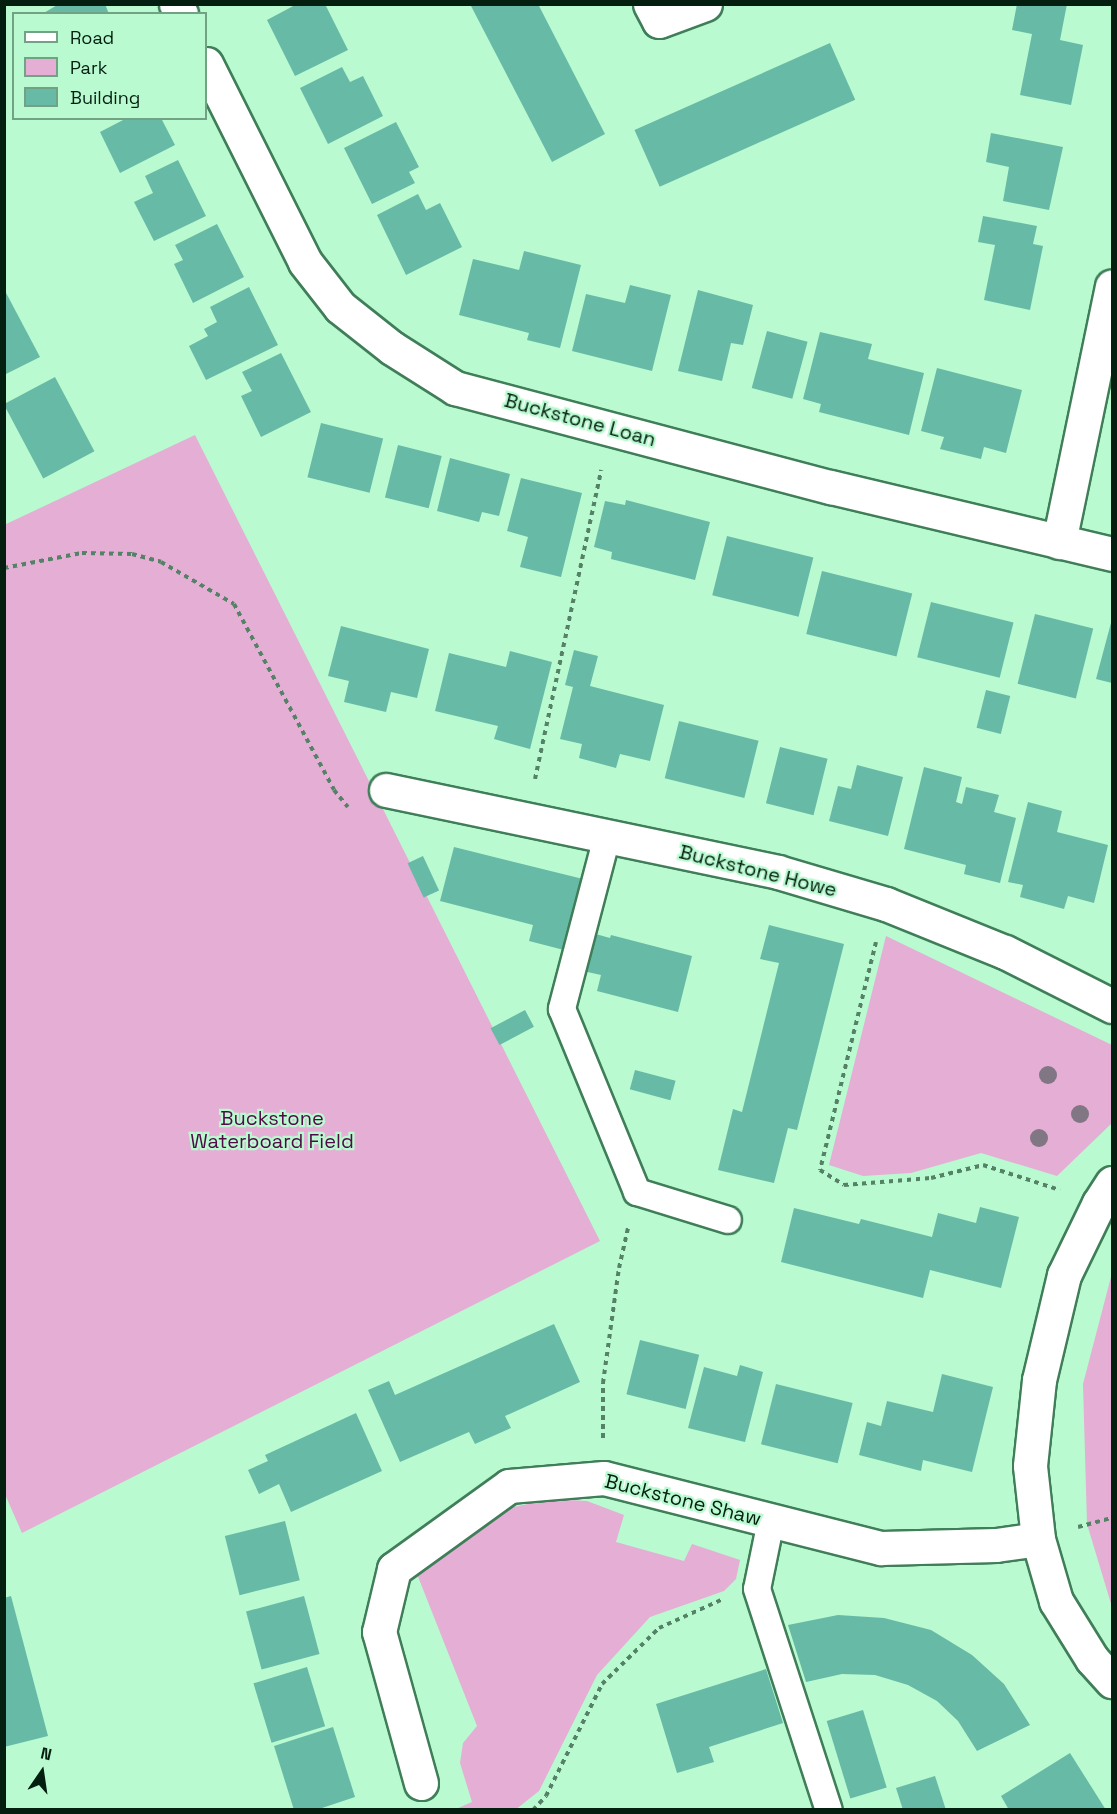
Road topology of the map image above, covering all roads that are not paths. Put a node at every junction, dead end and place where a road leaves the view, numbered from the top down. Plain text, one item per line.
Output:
1 (650, 4) edge
2 (705, 4) edge
3 (207, 66) edge
4 (1113, 286) edge
5 (1059, 542) junction
6 (1113, 554) edge
7 (386, 790) dead end
8 (607, 837) junction
9 (1113, 1006) edge
10 (1106, 1193) edge
11 (728, 1220) dead end
12 (771, 1521) junction
13 (1038, 1539) junction
14 (1113, 1681) edge
15 (421, 1783) dead end
16 (829, 1809) edge

1 - 2 street
3 - 5 street, Buckstone Loan
4 - 5 street
5 - 6 street, Buckstone Loan
7 - 8 street, Buckstone Howe
8 - 9 street, Buckstone Howe
8 - 11 lane
10 - 13 street
12 - 13 street, Buckstone Shaw
12 - 15 street, Buckstone Shaw
12 - 16 lane
13 - 14 street

